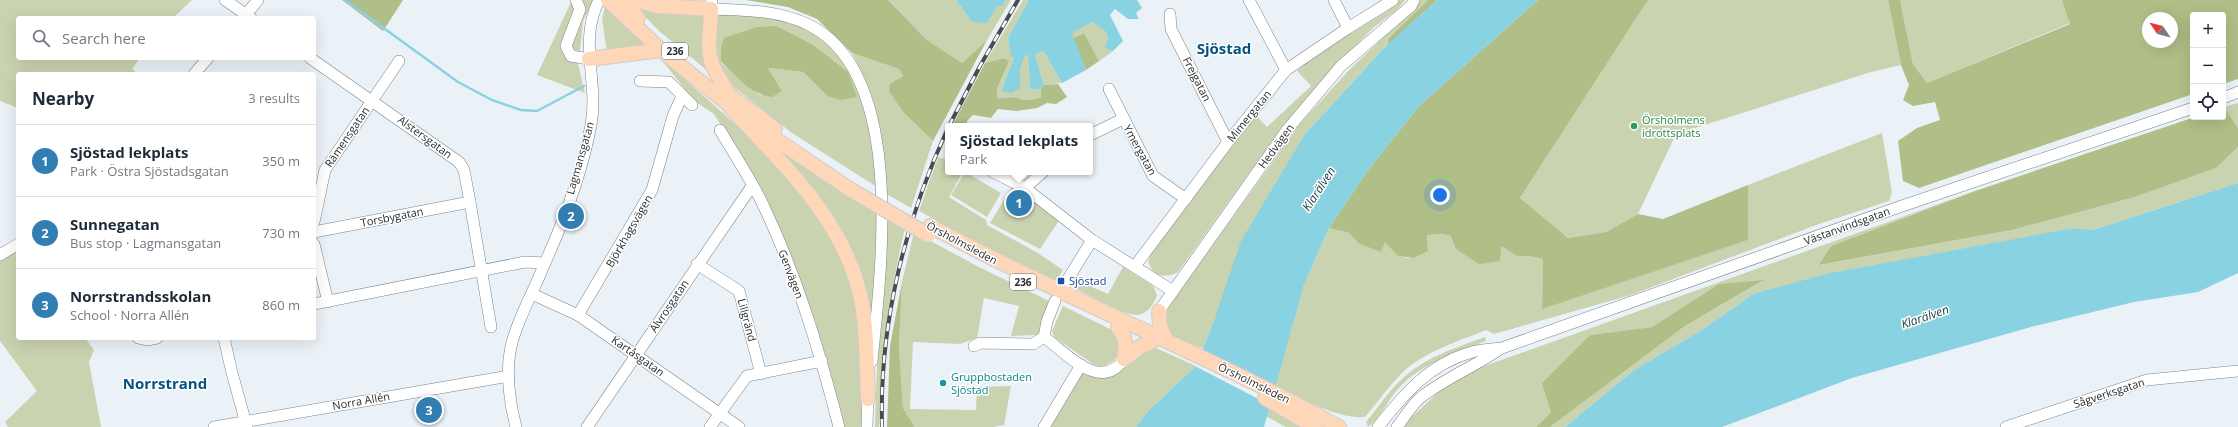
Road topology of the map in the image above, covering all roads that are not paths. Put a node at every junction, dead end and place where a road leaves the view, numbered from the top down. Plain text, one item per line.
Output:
1 (225, 0) edge
2 (258, 0) edge
3 (576, 0) edge
4 (633, 0) edge
5 (729, 0) edge
6 (1249, 0) edge
7 (1334, 0) edge
8 (1393, 0) edge
9 (1414, 0) edge
10 (610, 1) edge
11 (693, 4) edge
12 (711, 5) edge
13 (744, 10) junction
14 (1170, 14) dead end
15 (245, 16) edge
16 (247, 16) edge
17 (1348, 28) junction
18 (661, 50) junction
19 (589, 58) junction
20 (206, 60) edge
21 (313, 60) edge
22 (399, 61) dead end
23 (1286, 70) junction
24 (196, 72) edge
25 (640, 81) dead end
26 (1108, 89) dead end
27 (2238, 92) edge
28 (682, 96) junction
29 (2226, 97) edge
30 (372, 99) junction
31 (731, 102) junction
32 (692, 105) dead end
33 (2190, 109) edge
34 (1123, 120) junction
35 (720, 130) dead end
36 (1093, 134) edge
37 (1228, 142) junction
38 (999, 175) edge
39 (1040, 175) edge
40 (752, 186) junction
41 (1026, 188) junction
42 (1186, 199) junction
43 (470, 202) junction
44 (316, 213) edge
45 (316, 232) edge
46 (1092, 240) junction
47 (16, 245) edge
48 (316, 252) edge
49 (0, 255) edge
50 (545, 264) junction
51 (697, 264) junction
52 (1135, 266) junction
53 (481, 270) junction
54 (1065, 284) dead end
55 (1172, 291) junction
56 (532, 294) junction
57 (1056, 301) dead end
58 (328, 302) junction
59 (316, 304) edge
60 (1159, 311) junction
61 (578, 315) junction
62 (1125, 326) junction
63 (491, 327) dead end
64 (1044, 337) junction
65 (225, 340) edge
66 (1167, 341) junction
67 (1152, 342) junction
68 (974, 346) dead end
69 (1502, 348) junction
70 (636, 353) junction
71 (1187, 354) junction
72 (1124, 359) junction
73 (822, 360) junction
74 (1081, 365) junction
75 (2238, 371) edge
76 (761, 374) junction
77 (509, 376) junction
78 (868, 399) junction
79 (1280, 400) junction
80 (720, 413) junction
81 (246, 424) edge
82 (214, 427) edge
83 (516, 427) edge
84 (587, 427) edge
85 (710, 427) edge
86 (739, 427) edge
87 (839, 427) edge
88 (867, 427) edge
89 (1044, 427) edge
90 (1315, 427) edge
91 (1339, 427) edge
92 (1378, 427) edge
93 (1397, 427) edge
94 (2006, 427) edge

1 - 15 street
2 - 16 street
3 - 19 street
4 - 11 main road
5 - 13 street
6 - 23 street
7 - 17 street
8 - 17 street, Mimergatan
9 - 55 street, Hedvägen
10 - 18 main road, Örsholmsleden / 236
10 - 19 street, Lagmansgatan
10 - 31 main road, Örsholmsleden / 236
11 - 12 main road
12 - 13 street
12 - 31 main road
13 - 78 street
14 - 37 street, Frejgatan
17 - 23 street, Mimergatan
18 - 19 main road
18 - 31 main road, Örsholmsleden / 236
19 - 50 street, Lagmansgatan
20 - 24 street
21 - 30 street, Alstersgatan
22 - 30 street, Rämensgatan
23 - 37 street, Mimergatan
25 - 28 street
26 - 34 street, Ymergatan
27 - 29 street
28 - 32 street
28 - 61 street, Björkhagsvägen
30 - 43 street, Alstersgatan
30 - 44 street, Rämensgatan
31 - 62 main road, Örsholmsleden / 236, bridge
31 - 78 main road
33 - 69 street, Västanvindsgatan
34 - 36 street
34 - 42 street, Ymergatan
35 - 40 street, Genvägen
37 - 42 street, Mimergatan
38 - 41 street
39 - 41 street
40 - 51 street, Älvrosgatan
40 - 73 street, Genvägen
41 - 46 street
42 - 52 street, Mimergatan
43 - 45 street, Torsbygatan
43 - 53 street, Alstersgatan
46 - 52 street
46 - 54 street
47 - 49 street
48 - 58 street
50 - 53 street
50 - 56 street, Lagmansgatan
51 - 70 street, Älvrosgatan
51 - 76 street, Lillgränd
52 - 55 street
53 - 58 street
53 - 63 street, Alstersgatan
55 - 60 street, Hedvägen
56 - 61 street, Kartåsgatan
56 - 77 street, Lagmansgatan
57 - 64 street
58 - 59 street
60 - 62 main road
60 - 66 main road
61 - 70 street, Kartåsgatan
62 - 66 main road, Örsholmsleden / 236
62 - 67 main road, Örsholmsleden / 236
62 - 72 main road
64 - 68 street
64 - 74 street
65 - 81 street
66 - 71 main road, Örsholmsleden / 236
67 - 71 main road, Örsholmsleden / 236
67 - 72 main road
69 - 92 street, Västanvindsgatan
69 - 93 street, Västanvindsgatan
70 - 80 street, Kartåsgatan
70 - 84 street, Älvrosgatan
71 - 79 main road, Örsholmsleden / 236
72 - 74 street
73 - 76 street
73 - 87 street, Genvägen
74 - 89 street
75 - 94 street, Sågverksgatan
76 - 80 street
77 - 81 street, Norra Allén
77 - 83 street, Lagmansgatan
78 - 88 street
79 - 90 main road, Örsholmsleden / 236
79 - 91 main road, Örsholmsleden / 236
80 - 85 street
80 - 86 street, Kartåsgatan
81 - 82 street, Norra Allén

